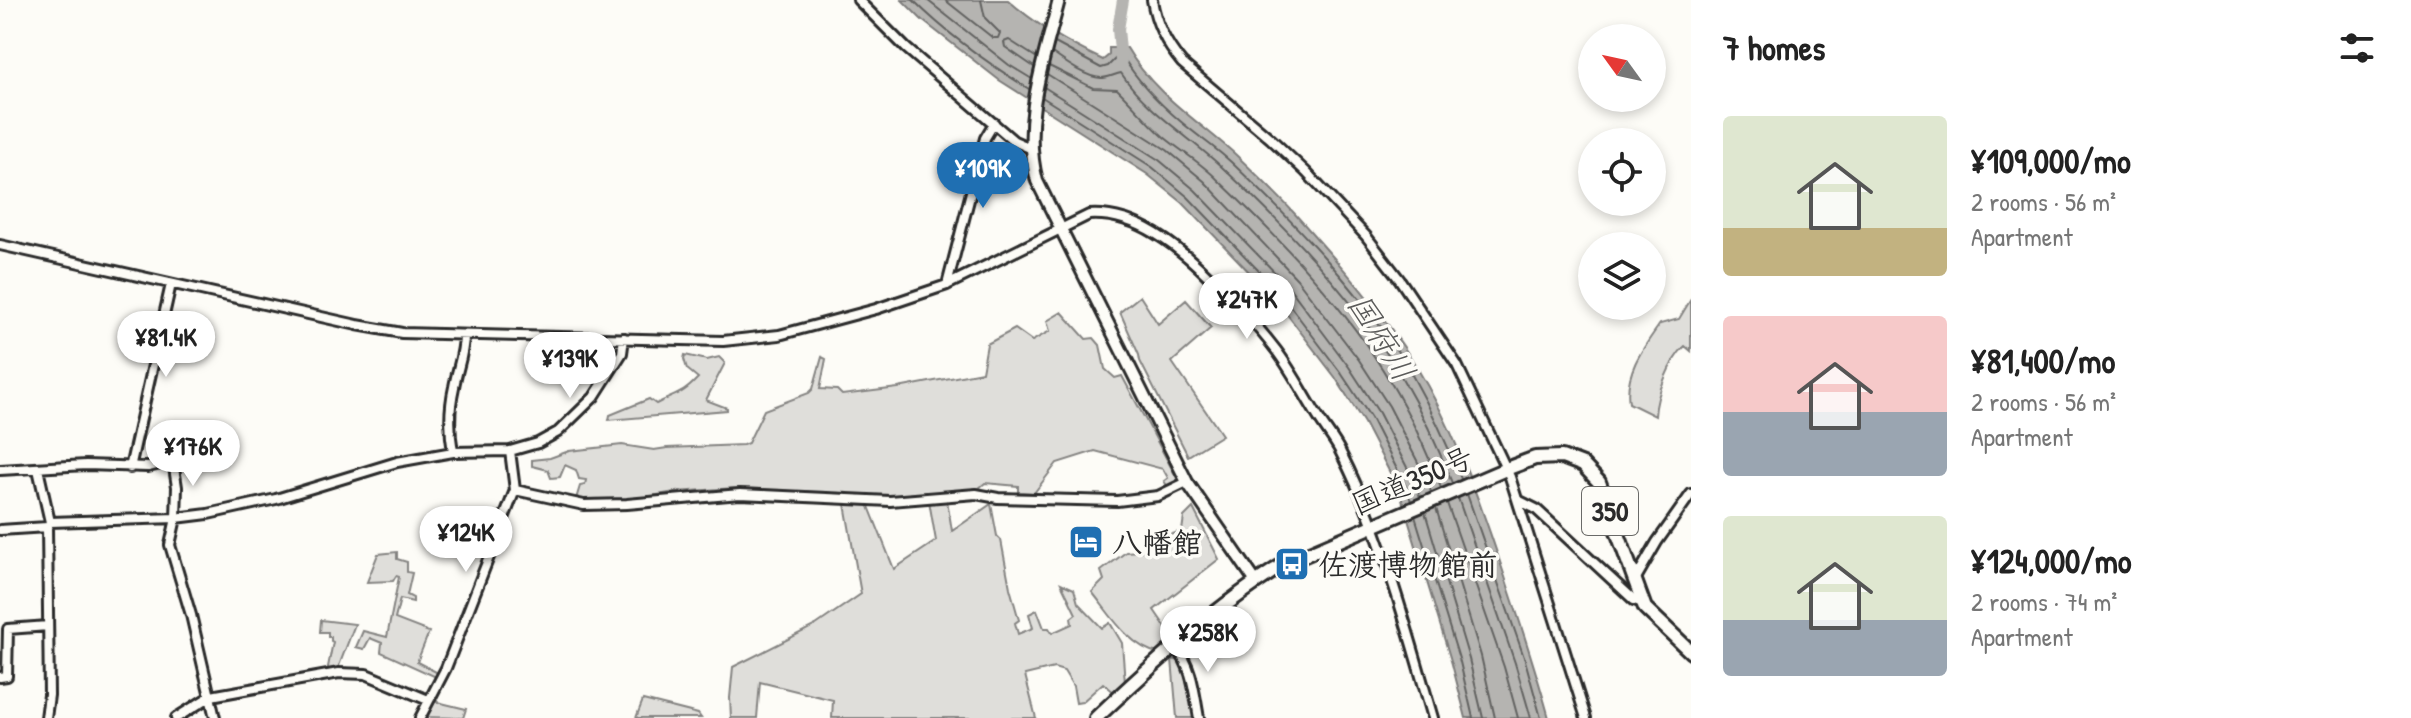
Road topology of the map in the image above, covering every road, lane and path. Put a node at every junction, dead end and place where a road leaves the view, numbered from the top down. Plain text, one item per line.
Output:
1 (858, 0) edge
2 (1059, 0) edge
3 (1152, 0) edge
4 (994, 123) junction
5 (1030, 144) junction
6 (1062, 228) junction
7 (0, 245) edge
8 (171, 284) junction
9 (947, 285) junction
10 (464, 335) junction
11 (624, 338) junction
12 (510, 451) junction
13 (453, 452) junction
14 (130, 468) junction
15 (38, 469) junction
16 (0, 470) edge
17 (1504, 470) junction
18 (1187, 482) junction
19 (515, 490) junction
20 (1691, 494) edge
21 (1518, 500) junction
22 (176, 518) junction
23 (1374, 524) junction
24 (48, 525) junction
25 (0, 530) edge
26 (1634, 580) junction
27 (1256, 582) junction
28 (1643, 603) junction
29 (48, 626) junction
30 (1176, 647) junction
31 (1691, 652) edge
32 (0, 677) edge
33 (211, 696) junction
34 (428, 700) junction
35 (46, 718) edge
36 (176, 718) edge
37 (215, 718) edge
38 (420, 718) edge
39 (1096, 718) edge
40 (1199, 718) edge
41 (1433, 718) edge
42 (1586, 718) edge

1 - 4 street
2 - 5 main road
3 - 17 street
4 - 5 street
4 - 9 street
5 - 6 main road
6 - 9 street
6 - 18 main road
6 - 23 street
7 - 8 street
8 - 10 street
8 - 14 street
9 - 11 street
10 - 11 street
10 - 13 street
11 - 12 street
12 - 13 street
12 - 19 street
13 - 22 street
14 - 15 street
14 - 22 street
15 - 16 street
15 - 24 street
17 - 21 street
17 - 23 highway, 国道350号 / 350
17 - 26 highway, 国道350号 / 350
18 - 19 street
18 - 27 main road
19 - 34 street
20 - 26 street
21 - 28 street
21 - 42 street
22 - 24 street
22 - 33 street
23 - 27 highway, 国道350号 / 350
23 - 41 street
24 - 25 street
24 - 29 street
26 - 28 highway, 国道350号 / 350
27 - 30 highway, 国道350号 / 350
28 - 31 highway, 国道350号 / 350
29 - 32 street
29 - 35 street
30 - 39 highway, 国道350号 / 350
30 - 40 street
33 - 34 street
33 - 36 street
33 - 37 street
34 - 38 street

